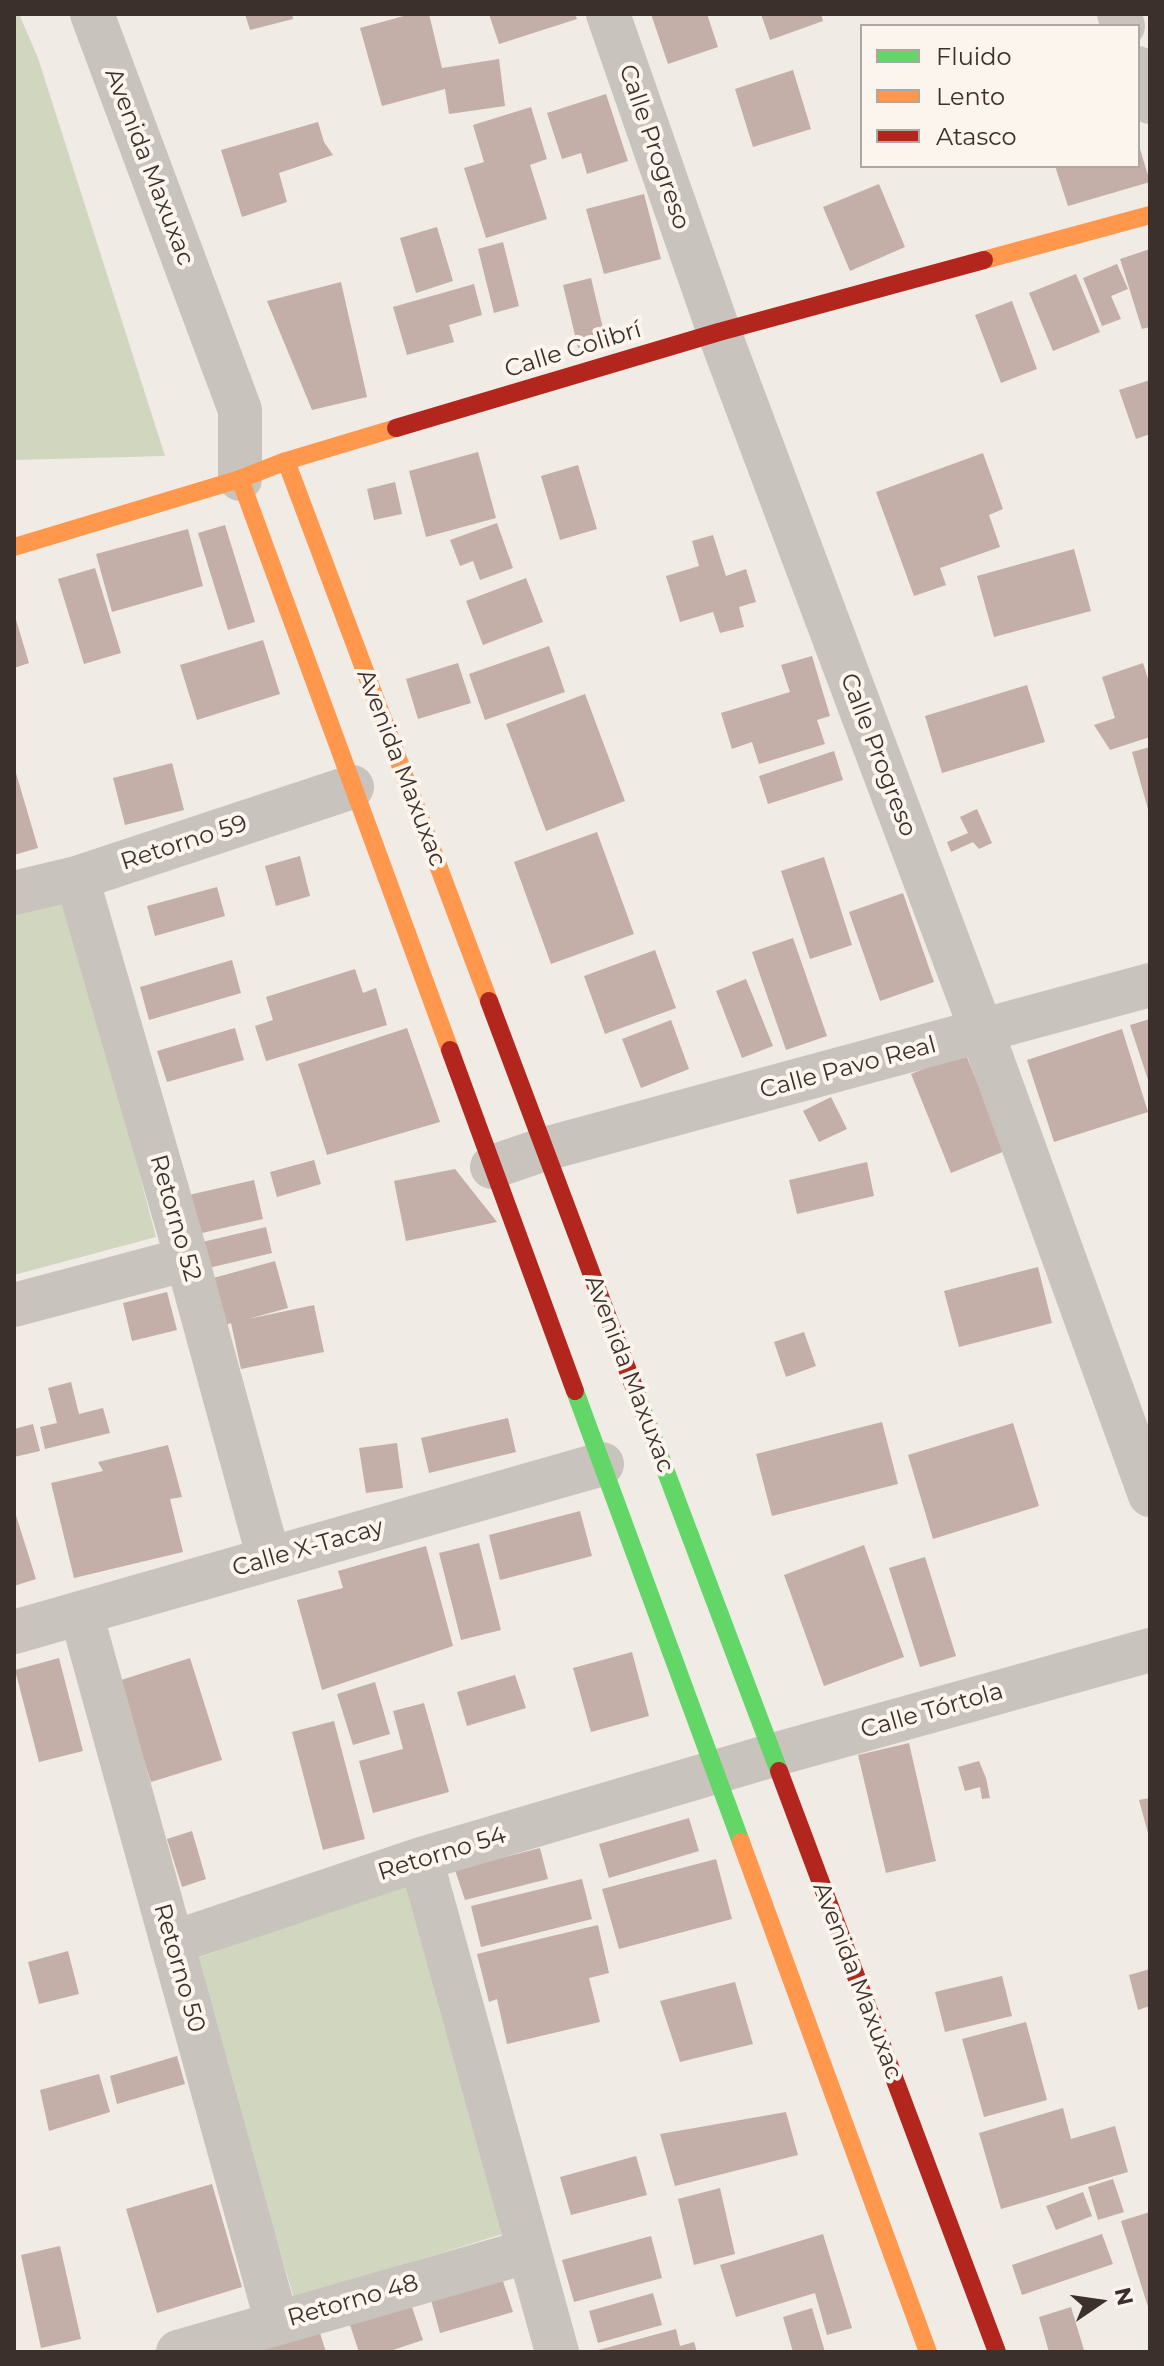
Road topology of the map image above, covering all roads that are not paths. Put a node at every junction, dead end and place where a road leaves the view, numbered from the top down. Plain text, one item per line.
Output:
1 (92, 14) edge
2 (608, 14) edge
3 (1140, 74) edge
4 (1150, 102) edge
5 (1150, 215) edge
6 (719, 332) junction
7 (240, 410) junction
8 (286, 461) junction
9 (240, 479) junction
10 (14, 547) edge
11 (352, 787) junction
12 (77, 878) junction
13 (14, 893) edge
14 (1150, 985) edge
15 (982, 1032) junction
16 (545, 1149) junction
17 (492, 1167) junction
18 (187, 1259) junction
19 (14, 1305) edge
20 (602, 1464) junction
21 (1150, 1495) edge
22 (269, 1559) junction
23 (81, 1613) junction
24 (14, 1632) edge
25 (1150, 1650) edge
26 (773, 1755) junction
27 (715, 1772) junction
28 (421, 1859) junction
29 (172, 1943) junction
30 (529, 2251) junction
31 (277, 2323) junction
32 (178, 2352) edge
33 (557, 2352) edge
34 (928, 2352) edge
35 (997, 2352) edge

1 - 7 street, Avenida Maxuxac
2 - 6 street, Calle Progreso
3 - 4 street
5 - 6 street, Calle Colibrí
6 - 8 street, Calle Colibrí
6 - 15 street, Calle Progreso
7 - 8 street, Avenida Maxuxac
7 - 9 street, Avenida Maxuxac
8 - 9 street, Calle Colibrí
8 - 16 street, Avenida Maxuxac
9 - 10 street, Calle Colibrí
9 - 11 street, Avenida Maxuxac
11 - 12 street, Retorno 59
11 - 17 street, Avenida Maxuxac
12 - 13 street, Retorno 59
12 - 18 street, Retorno 52
14 - 15 street, Calle Pavo Real
15 - 16 street, Calle Pavo Real
15 - 21 street, Calle Progreso
16 - 17 street, Calle Pavo Real
16 - 26 street, Avenida Maxuxac
17 - 20 street, Avenida Maxuxac
18 - 19 street
18 - 22 street, Retorno 52
20 - 22 street, Calle X-Tacay
20 - 27 street, Avenida Maxuxac
22 - 23 street, Calle X-Tacay
23 - 24 street, Calle X-Tacay
23 - 29 street, Retorno 50
25 - 26 street, Calle Tórtola
26 - 27 street, Calle Tórtola
26 - 35 street, Avenida Maxuxac
27 - 28 street, Retorno 54
27 - 34 street, Avenida Maxuxac
28 - 29 street, Retorno 54
28 - 30 street
29 - 31 street, Retorno 50
30 - 31 street, Retorno 48
30 - 33 street
31 - 32 street, Retorno 48

